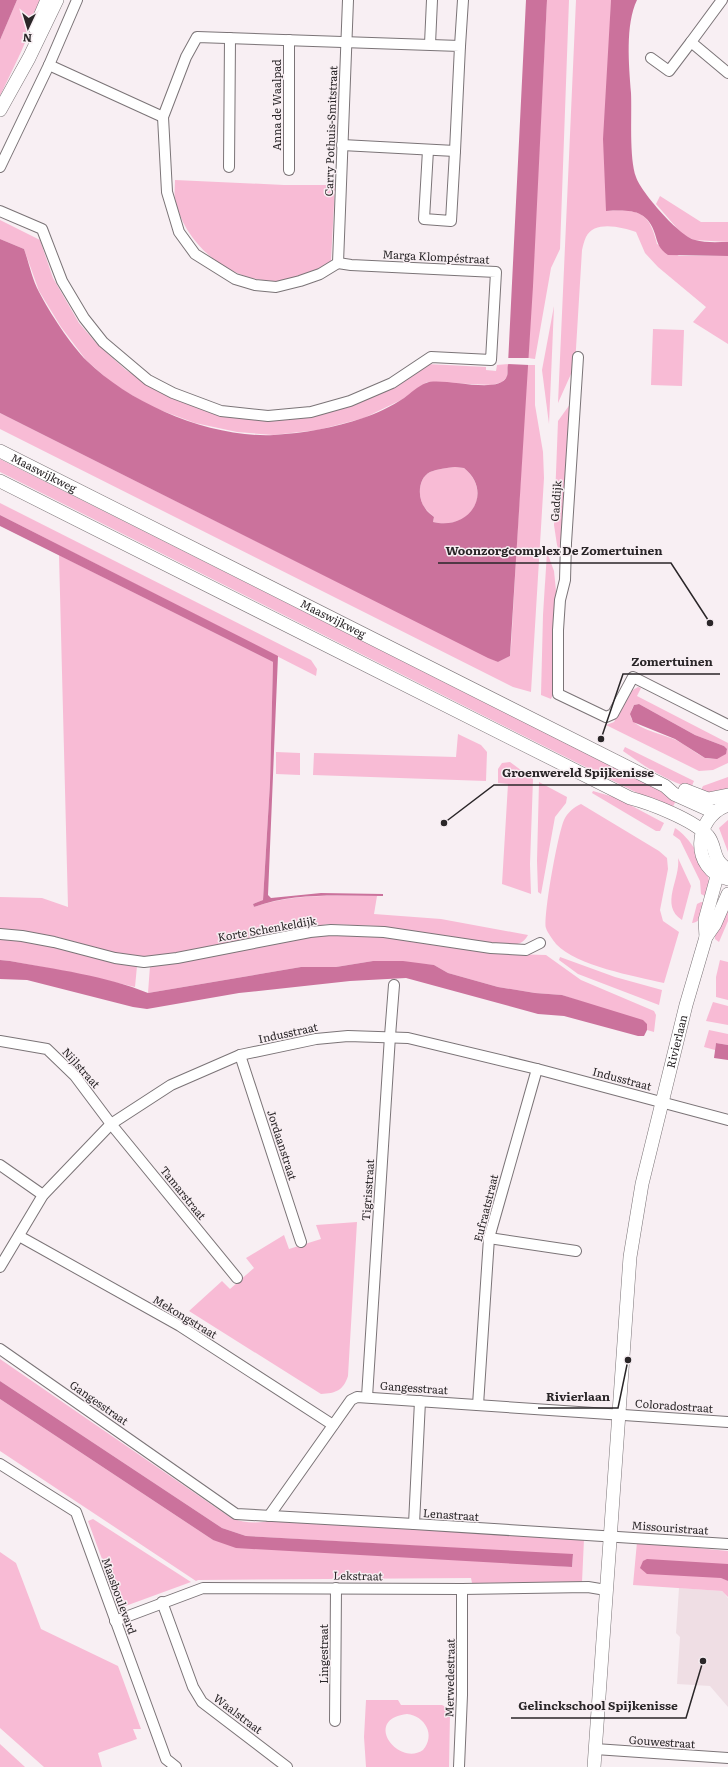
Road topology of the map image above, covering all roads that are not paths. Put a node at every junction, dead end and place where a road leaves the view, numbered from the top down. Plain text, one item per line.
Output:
1 (47, 0) edge
2 (57, 0) edge
3 (77, 0) edge
4 (348, 0) edge
5 (432, 0) edge
6 (463, 0) edge
7 (722, 0) edge
8 (230, 38) junction
9 (289, 40) junction
10 (346, 41) junction
11 (691, 42) junction
12 (430, 44) junction
13 (460, 46) junction
14 (651, 58) dead end
15 (49, 65) junction
16 (728, 73) edge
17 (12, 87) junction
18 (0, 110) edge
19 (164, 117) junction
20 (342, 145) junction
21 (428, 150) junction
22 (455, 151) junction
23 (0, 167) edge
24 (229, 167) dead end
25 (289, 170) dead end
26 (0, 211) edge
27 (338, 263) junction
28 (578, 357) dead end
29 (0, 451) edge
30 (0, 481) edge
31 (728, 725) edge
32 (666, 786) junction
33 (722, 796) edge
34 (728, 805) edge
35 (714, 812) junction
36 (701, 834) junction
37 (724, 874) edge
38 (728, 894) edge
39 (0, 934) edge
40 (706, 937) junction
41 (540, 943) dead end
42 (394, 985) dead end
43 (390, 1036) junction
44 (0, 1041) edge
45 (240, 1055) junction
46 (537, 1069) junction
47 (661, 1102) junction
48 (728, 1120) edge
49 (111, 1124) junction
50 (0, 1165) edge
51 (43, 1195) junction
52 (19, 1236) junction
53 (489, 1238) junction
54 (301, 1242) dead end
55 (576, 1251) dead end
56 (0, 1267) edge
57 (237, 1278) dead end
58 (0, 1349) edge
59 (367, 1397) junction
60 (420, 1401) junction
61 (478, 1405) junction
62 (618, 1414) junction
63 (728, 1422) edge
64 (333, 1425) junction
65 (0, 1464) edge
66 (269, 1516) junction
67 (414, 1524) junction
68 (610, 1536) junction
69 (728, 1544) edge
70 (336, 1588) junction
71 (462, 1589) junction
72 (606, 1590) junction
73 (162, 1602) junction
74 (115, 1621) junction
75 (335, 1721) dead end
76 (595, 1749) junction
77 (728, 1758) edge
78 (176, 1767) edge
79 (287, 1767) edge
80 (459, 1767) edge
81 (594, 1767) edge

1 - 17 street
2 - 17 street
3 - 15 street
4 - 10 street, Carry Pothuis-Smitstraat
5 - 12 street
6 - 13 street
7 - 11 street
8 - 9 street
8 - 19 street
8 - 24 street
9 - 10 street
9 - 25 street, Anna de Waalpad
10 - 12 street
10 - 20 street, Carry Pothuis-Smitstraat
11 - 14 street
11 - 16 street
12 - 13 street
13 - 22 street
15 - 19 street
15 - 23 street
17 - 18 street
19 - 27 street
20 - 21 street
20 - 27 street, Carry Pothuis-Smitstraat
21 - 22 street
21 - 22 street
26 - 27 street, Marga Klompéstraat
28 - 31 street, Gaddijk
29 - 32 street, Maaswijkweg
30 - 36 street
32 - 33 street, Maaswijkweg
32 - 35 street, Maaswijkweg
34 - 35 street
35 - 36 street
36 - 37 street
37 - 40 street, Rivierlaan
38 - 40 street, Rivierlaan
39 - 41 street, Korte Schenkeldijk
40 - 47 street, Rivierlaan
42 - 43 street, Tigrisstraat
43 - 45 street, Indusstraat
43 - 46 street, Indusstraat
43 - 59 street, Tigrisstraat
44 - 49 street, Nijlstraat
45 - 49 street, Indusstraat
45 - 54 street, Jordaanstraat
46 - 47 street, Indusstraat
46 - 53 street, Eufraatstraat
47 - 48 street, Indusstraat
47 - 62 street, Rivierlaan
49 - 51 street, Indusstraat
49 - 57 street, Tamarstraat
50 - 51 street
51 - 52 street, Indusstraat
52 - 56 street, Indusstraat
52 - 64 street, Mekongstraat
53 - 55 street
53 - 61 street, Eufraatstraat
58 - 66 street, Gangesstraat
59 - 60 street, Gangesstraat
59 - 64 street, Gangesstraat
60 - 61 street, Gangesstraat
60 - 67 street, Lenastraat
61 - 62 street, Gangesstraat
62 - 63 street, Coloradostraat
62 - 68 street, Rivierlaan
64 - 66 street, Gangesstraat
65 - 74 street, Maasboulevard
66 - 67 street, Gangesstraat
67 - 68 street, Lenastraat
68 - 69 street, Missouristraat
68 - 72 street, Rivierlaan
70 - 71 street, Lekstraat
70 - 73 street, Lekstraat
70 - 75 street, Lingestraat
71 - 72 street, Lekstraat
71 - 80 street, Merwedestraat
72 - 76 street, Rivierlaan
73 - 74 street, Lekstraat
73 - 79 street, Waalstraat
74 - 78 street, Maasboulevard
76 - 77 street, Gouwestraat
76 - 81 street, Rivierlaan

